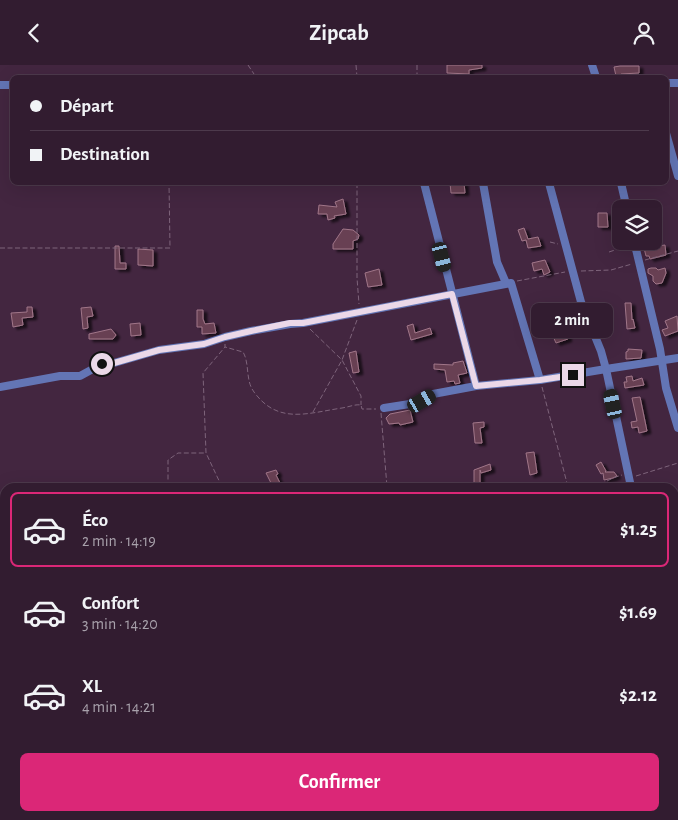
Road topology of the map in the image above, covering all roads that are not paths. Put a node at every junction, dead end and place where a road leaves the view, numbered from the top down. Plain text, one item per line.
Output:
1 (669, 144) edge
2 (678, 176) edge
3 (425, 185) edge
4 (483, 185) edge
5 (550, 185) edge
6 (621, 185) edge
7 (625, 200) edge
8 (636, 250) edge
9 (508, 283) junction
10 (452, 294) junction
11 (678, 358) edge
12 (662, 360) junction
13 (606, 369) junction
14 (540, 380) junction
15 (476, 386) junction
16 (0, 387) edge
17 (384, 408) dead end
18 (678, 428) edge
19 (630, 483) edge

1 - 2 street
3 - 10 street
4 - 9 street
5 - 13 street
6 - 7 street
8 - 12 street
9 - 10 street
9 - 14 street
10 - 15 street
10 - 16 street
11 - 12 street
12 - 13 street
12 - 18 street
13 - 14 street
13 - 19 street
14 - 15 street
15 - 17 street

